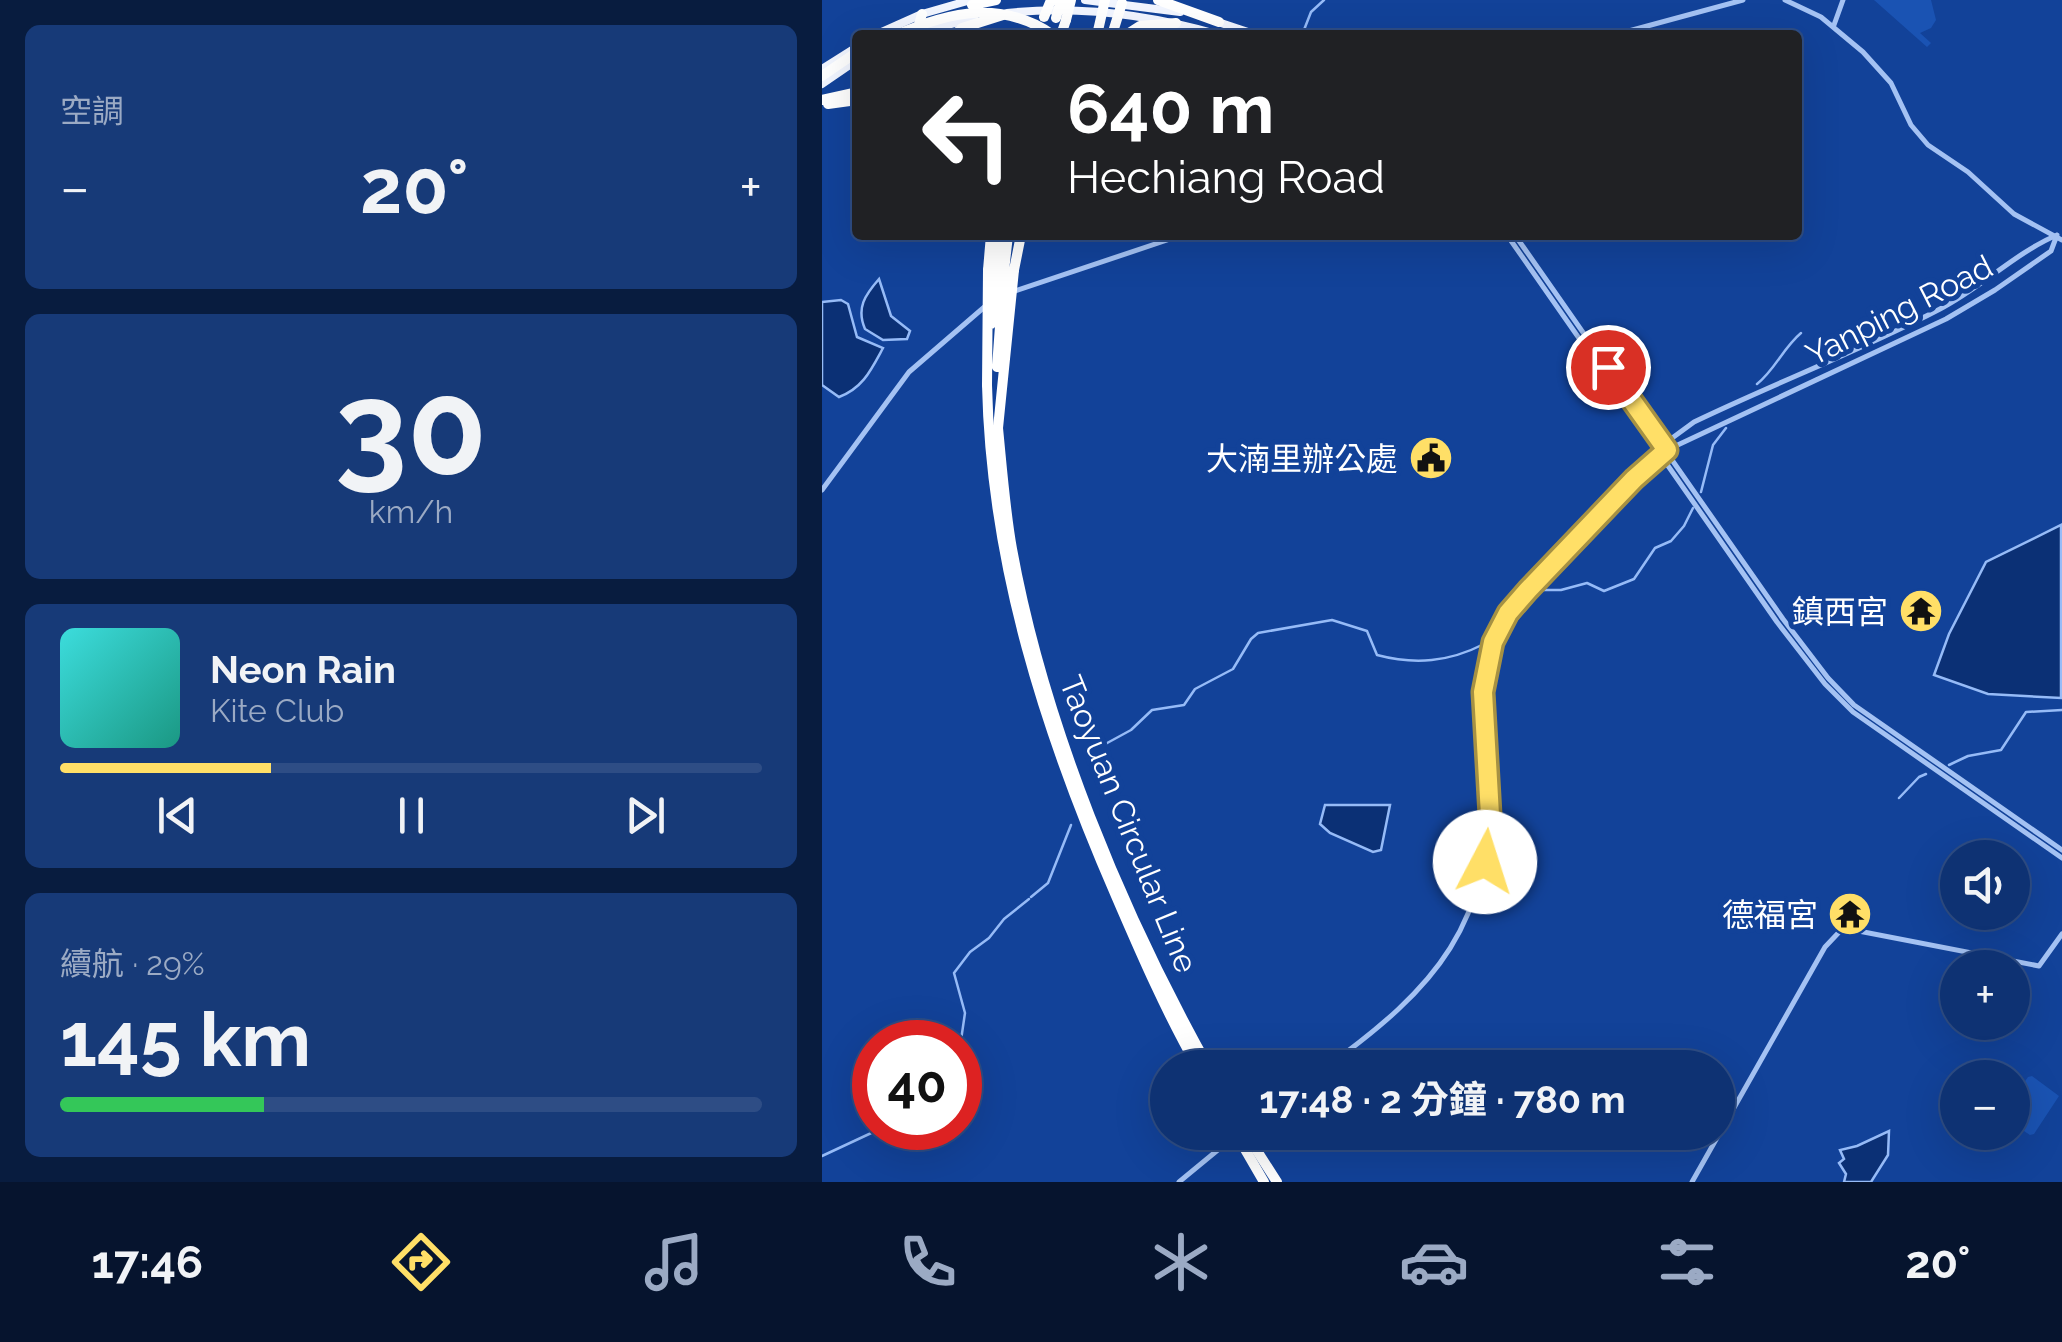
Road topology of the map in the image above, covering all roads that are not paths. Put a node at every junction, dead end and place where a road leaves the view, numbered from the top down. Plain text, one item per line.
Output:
1 (971, 0) edge
2 (996, 0) edge
3 (1052, 0) edge
4 (1061, 0) edge
5 (1071, 0) edge
6 (1086, 0) edge
7 (1105, 0) edge
8 (1158, 0) edge
9 (1744, 0) edge
10 (1785, 0) edge
11 (1843, 0) edge
12 (1121, 8) junction
13 (1010, 13) junction
14 (922, 14) junction
15 (1055, 18) junction
16 (902, 22) junction
17 (1218, 22) junction
18 (1176, 24) junction
19 (1833, 26) junction
20 (885, 30) edge
21 (897, 30) edge
22 (909, 30) edge
23 (910, 30) edge
24 (915, 30) edge
25 (928, 30) edge
26 (960, 30) edge
27 (1043, 30) edge
28 (1045, 30) edge
29 (1053, 30) edge
30 (1059, 30) edge
31 (1098, 30) edge
32 (1114, 30) edge
33 (1134, 30) edge
34 (1200, 30) edge
35 (1242, 30) edge
36 (1633, 30) edge
37 (852, 55) edge
38 (852, 57) edge
39 (822, 73) edge
40 (822, 84) edge
41 (852, 97) edge
42 (824, 101) edge
43 (2059, 238) edge
44 (991, 240) edge
45 (1000, 240) edge
46 (1007, 240) edge
47 (1019, 240) edge
48 (1167, 240) edge
49 (1511, 240) edge
50 (1518, 240) edge
51 (1000, 270) junction
52 (1664, 449) junction
53 (822, 490) edge
54 (1716, 527) junction
55 (2062, 850) edge
56 (2062, 858) edge
57 (2062, 934) edge
58 (1189, 1050) edge
59 (1199, 1050) edge
60 (1346, 1050) edge
61 (1217, 1150) edge
62 (1248, 1150) edge
63 (1252, 1150) edge
64 (1179, 1182) edge
65 (1264, 1182) edge
66 (1276, 1182) edge
67 (1692, 1182) edge

1 - 14 main road
2 - 21 highway, bridge
3 - 15 highway, bridge
4 - 15 highway, bridge
5 - 15 highway, bridge
6 - 12 main road
7 - 31 highway, bridge
8 - 17 highway
9 - 36 street
10 - 19 street
11 - 19 street
12 - 13 main road
12 - 17 main road
12 - 18 main road
12 - 32 highway
13 - 25 main road
13 - 26 highway
14 - 16 main road
14 - 24 highway
15 - 27 highway
15 - 29 highway
15 - 30 highway
16 - 20 main road
16 - 23 main road
17 - 35 main road
18 - 33 highway
18 - 34 main road
19 - 43 street
22 - 28 highway, bridge
37 - 39 highway
38 - 40 main road
41 - 42 highway
43 - 52 street, Yanping Road
43 - 52 street, Yanping Road
44 - 51 highway
45 - 51 highway
46 - 51 highway
47 - 51 highway
48 - 53 street
49 - 52 street
50 - 52 street
51 - 58 highway, Taoyuan Circular Line, bridge
51 - 59 highway, Taoyuan Circular Line, bridge
52 - 54 street
52 - 60 street, Yanping Road
54 - 55 street
54 - 56 street
57 - 67 street
61 - 64 street
62 - 65 highway, bridge
63 - 66 highway

